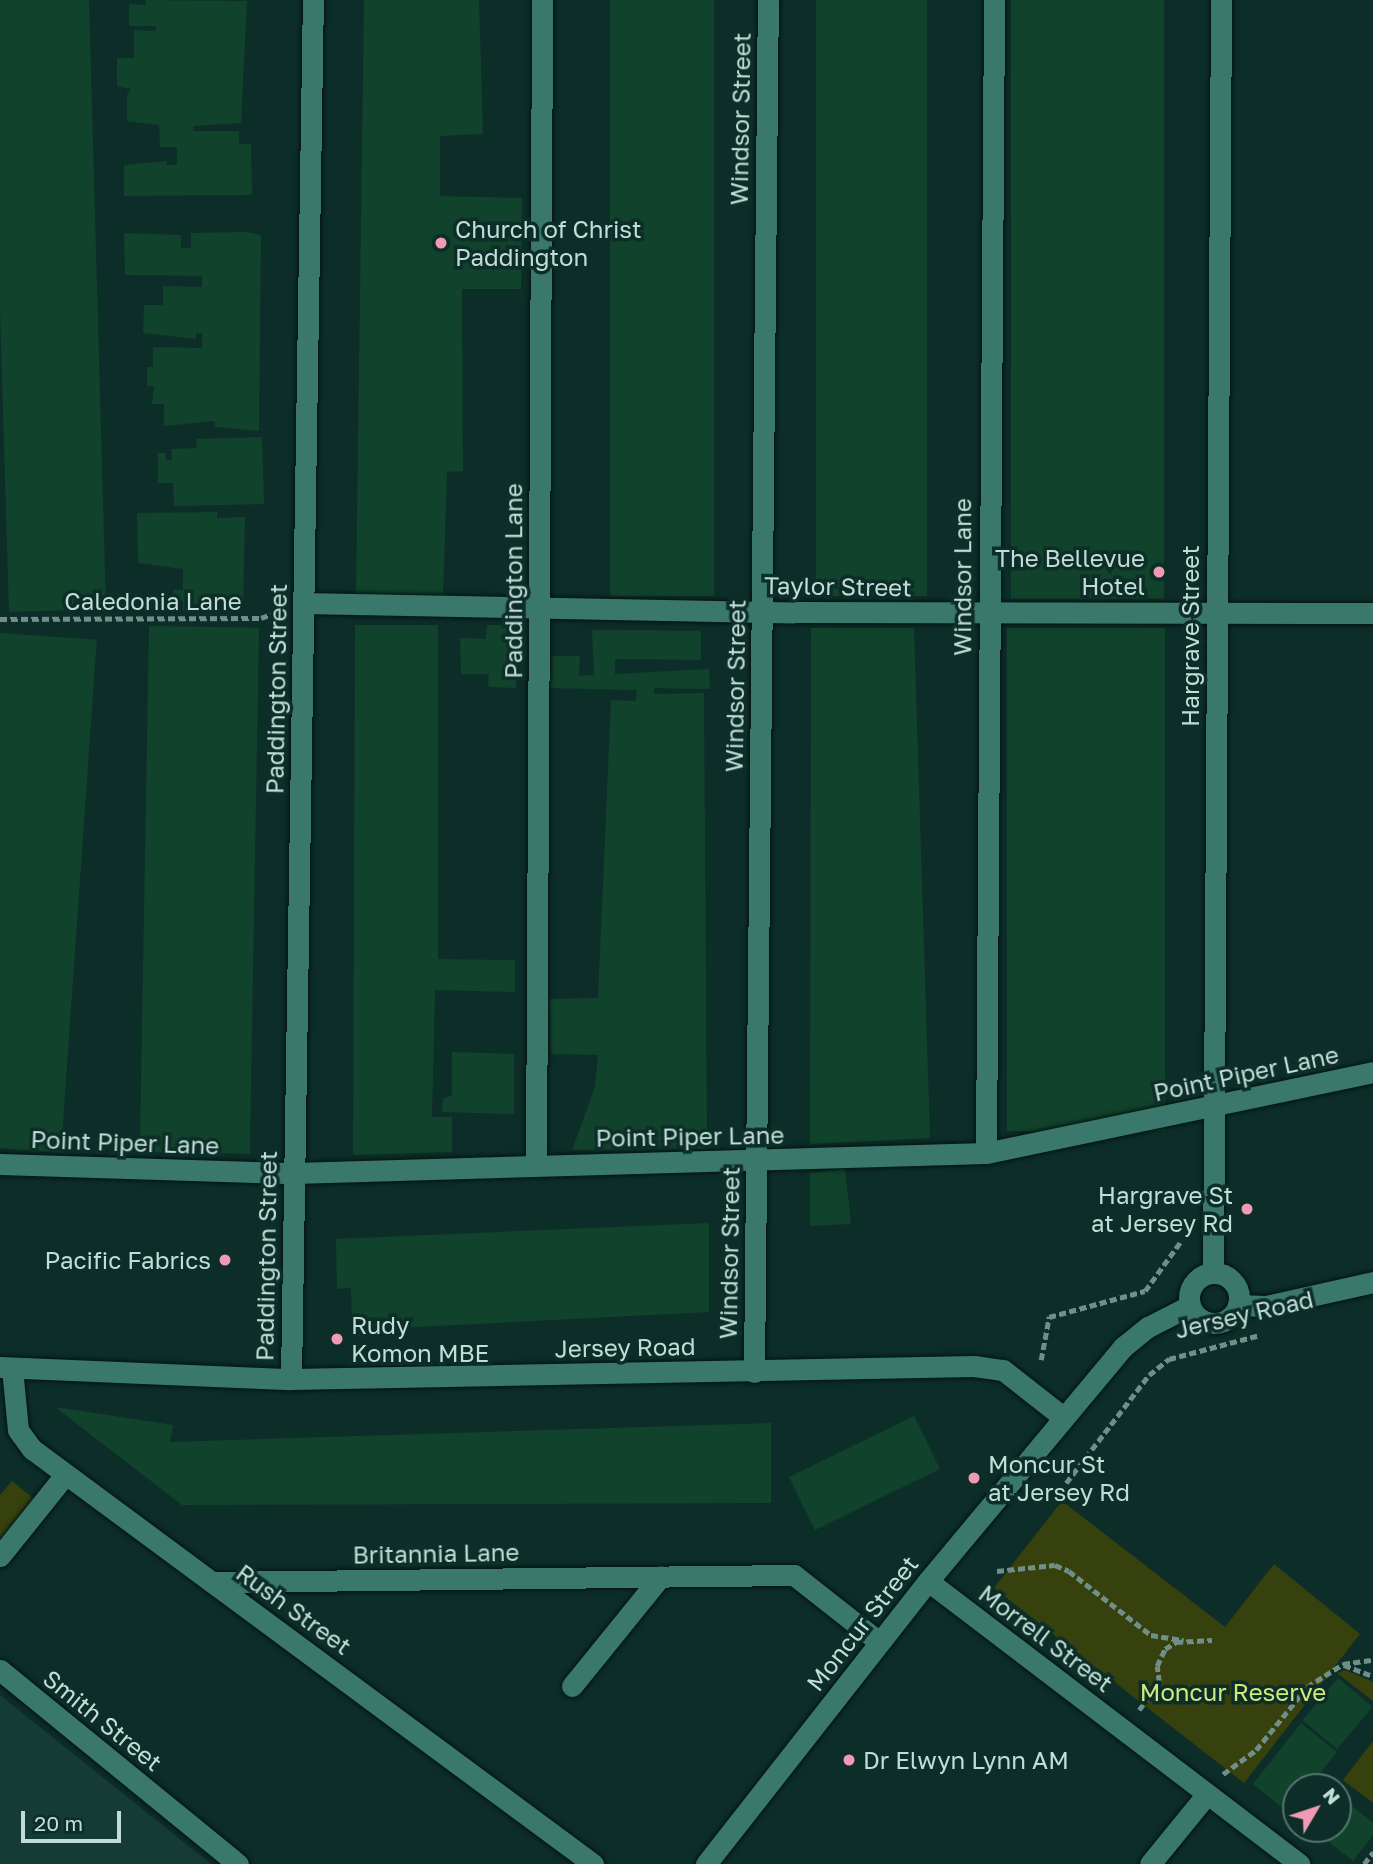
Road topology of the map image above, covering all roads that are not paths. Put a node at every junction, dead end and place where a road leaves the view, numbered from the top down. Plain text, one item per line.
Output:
1 (313, 0) edge
2 (542, 0) edge
3 (768, 0) edge
4 (994, 0) edge
5 (1221, 0) edge
6 (303, 603) junction
7 (539, 607) junction
8 (1216, 609) junction
9 (762, 611) junction
10 (1373, 613) edge
11 (989, 614) junction
12 (1373, 1072) edge
13 (1214, 1108) junction
14 (986, 1153) junction
15 (756, 1162) junction
16 (536, 1163) junction
17 (0, 1164) edge
18 (294, 1173) junction
19 (1213, 1273) junction
20 (1373, 1282) edge
21 (1238, 1305) junction
22 (1189, 1306) junction
23 (6, 1368) edge
24 (754, 1372) junction
25 (291, 1378) junction
26 (1063, 1417) junction
27 (64, 1476) junction
28 (0, 1556) edge
29 (661, 1576) junction
30 (928, 1581) junction
31 (212, 1582) junction
32 (880, 1642) junction
33 (0, 1670) edge
34 (572, 1686) dead end
35 (1208, 1794) junction
36 (238, 1864) edge
37 (593, 1864) edge
38 (706, 1864) edge
39 (1150, 1864) edge
40 (1299, 1864) edge

1 - 6 street, Paddington Street
2 - 7 street, Paddington Lane
3 - 9 street, Windsor Street
4 - 11 street, Windsor Lane
5 - 8 street, Hargrave Street
6 - 7 street, Taylor Street
6 - 18 street, Paddington Street
7 - 9 street, Taylor Street
7 - 16 street, Paddington Lane
8 - 10 street, Taylor Street
8 - 11 street, Taylor Street
8 - 13 street, Hargrave Street
9 - 11 street, Taylor Street
9 - 15 street, Windsor Street
11 - 14 street, Windsor Lane
12 - 13 street, Point Piper Lane
13 - 14 street, Point Piper Lane
13 - 19 street, Hargrave Street
14 - 15 street, Point Piper Lane
15 - 16 street, Point Piper Lane
15 - 24 street, Windsor Street
16 - 18 street, Point Piper Lane
17 - 18 street, Point Piper Lane
18 - 25 street, Paddington Street
19 - 21 street
19 - 22 street
20 - 21 street, Jersey Road
21 - 22 street
22 - 26 street, Jersey Road
23 - 25 street, Jersey Road
23 - 27 street, Rush Street
24 - 25 street, Jersey Road
24 - 26 street, Jersey Road
26 - 30 street, Moncur Street
27 - 28 street
27 - 31 street, Rush Street
29 - 31 street, Britannia Lane
29 - 32 street, Britannia Lane
29 - 34 street
30 - 32 street, Moncur Street
30 - 35 street, Morrell Street
31 - 37 street, Rush Street
32 - 38 street, Moncur Street
33 - 36 street, Smith Street
35 - 39 street
35 - 40 street, Morrell Street

